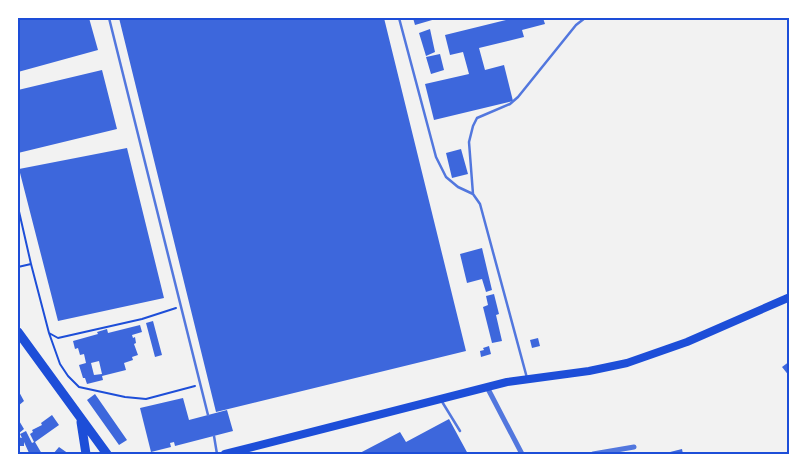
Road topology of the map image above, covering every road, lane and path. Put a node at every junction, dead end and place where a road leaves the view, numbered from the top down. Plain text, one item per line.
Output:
1 (109, 18) edge
2 (399, 18) edge
3 (585, 18) edge
4 (473, 194) junction
5 (18, 207) edge
6 (31, 264) junction
7 (18, 267) edge
8 (790, 297) edge
9 (180, 306) junction
10 (18, 332) edge
11 (49, 333) junction
12 (527, 379) junction
13 (200, 384) junction
14 (488, 387) junction
15 (440, 399) junction
16 (208, 415) dead end
17 (80, 419) junction
18 (460, 431) dead end
19 (214, 436) dead end
20 (634, 446) dead end
21 (86, 454) edge
22 (107, 454) edge
23 (218, 454) edge
24 (225, 454) edge
25 (522, 454) edge
26 (593, 454) edge

1 - 9 lane
2 - 4 lane
3 - 4 lane
4 - 12 lane
5 - 6 path
6 - 7 path
6 - 11 path
8 - 12 main road
9 - 11 path
9 - 13 lane
10 - 17 main road
11 - 13 path
12 - 14 main road
13 - 16 lane
14 - 15 main road
14 - 25 street
15 - 18 lane
15 - 24 main road
17 - 21 main road
17 - 22 main road
19 - 23 lane
20 - 26 street

